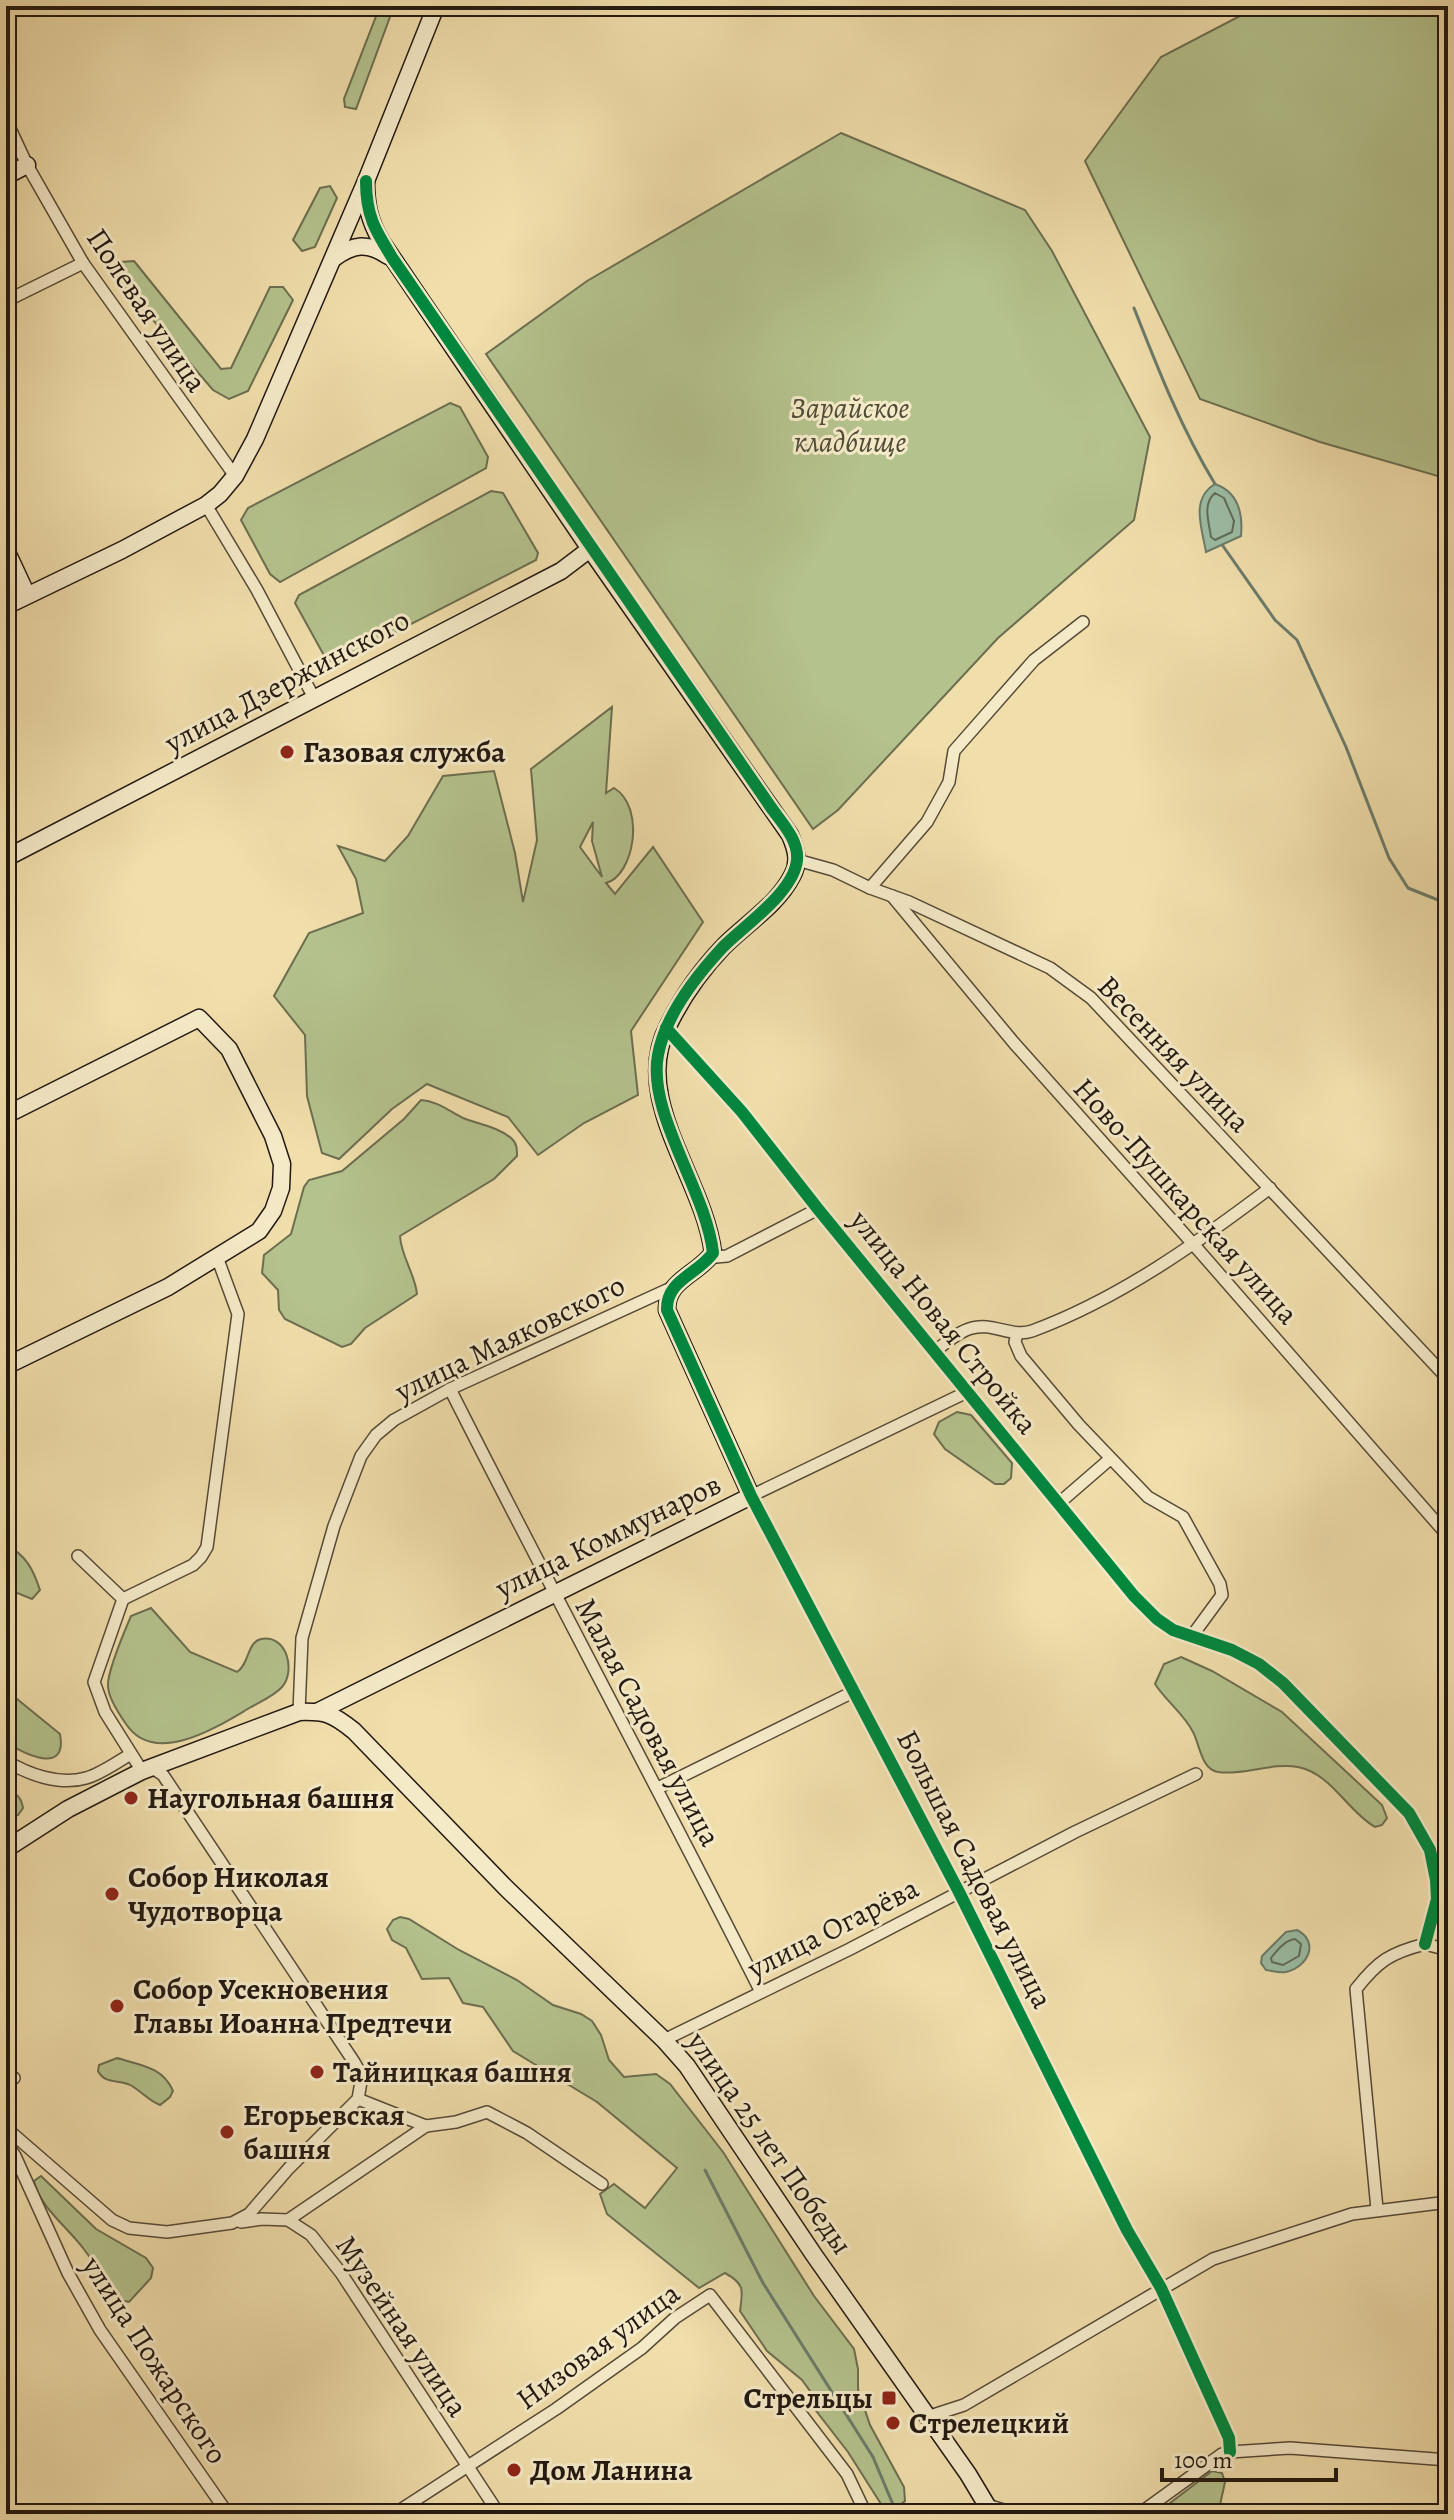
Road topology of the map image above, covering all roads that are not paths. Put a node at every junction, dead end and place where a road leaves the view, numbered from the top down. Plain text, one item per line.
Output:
1 (436, 6) edge
2 (6, 120) edge
3 (27, 165) junction
4 (6, 176) edge
5 (366, 181) junction
6 (332, 259) junction
7 (393, 259) junction
8 (83, 263) junction
9 (6, 301) edge
10 (235, 476) junction
11 (206, 505) junction
12 (590, 549) junction
13 (6, 550) edge
14 (27, 595) junction
15 (6, 606) edge
16 (1083, 622) dead end
17 (314, 698) junction
18 (6, 858) edge
19 (797, 860) junction
20 (870, 888) junction
21 (892, 896) junction
22 (666, 1028) junction
23 (6, 1115) edge
24 (1270, 1188) junction
25 (818, 1209) junction
26 (1194, 1245) junction
27 (713, 1253) junction
28 (217, 1257) junction
29 (671, 1288) junction
30 (1017, 1333) junction
31 (935, 1351) junction
32 (6, 1366) edge
33 (1448, 1379) edge
34 (450, 1389) junction
35 (967, 1392) junction
36 (1110, 1459) junction
37 (751, 1496) junction
38 (1058, 1504) junction
39 (1448, 1536) edge
40 (78, 1556) dead end
41 (553, 1594) junction
42 (123, 1599) junction
43 (1192, 1636) junction
44 (855, 1691) junction
45 (319, 1711) junction
46 (299, 1712) junction
47 (131, 1754) junction
48 (6, 1761) edge
49 (147, 1769) junction
50 (1196, 1774) dead end
51 (658, 1788) junction
52 (6, 1849) edge
53 (959, 1892) junction
54 (1425, 1944) junction
55 (1448, 1950) edge
56 (761, 1992) junction
57 (664, 2040) junction
58 (358, 2099) junction
59 (426, 2126) junction
60 (6, 2128) edge
61 (6, 2143) edge
62 (602, 2184) dead end
63 (1448, 2202) edge
64 (1377, 2209) junction
65 (288, 2220) junction
66 (232, 2223) junction
67 (1161, 2288) junction
68 (927, 2417) junction
69 (1226, 2453) junction
70 (1448, 2460) edge
71 (466, 2466) junction
72 (990, 2510) edge
73 (228, 2514) edge
74 (394, 2514) edge
75 (499, 2514) edge
76 (866, 2514) edge
77 (1017, 2514) edge
78 (1139, 2514) edge

1 - 5 street
2 - 3 street, Полевая улица
3 - 4 street
3 - 8 street, Полевая улица
5 - 6 street
5 - 7 street
6 - 7 street
6 - 10 street
7 - 12 street
8 - 9 street
8 - 10 street, Полевая улица
10 - 11 street
11 - 14 street
11 - 17 street
12 - 17 street, улица Дзержинского
12 - 19 street
13 - 14 street
14 - 15 street
16 - 20 street
17 - 18 street, улица Дзержинского
19 - 20 street, Весенняя улица
19 - 22 street
20 - 21 street, Весенняя улица
21 - 24 street, Весенняя улица
21 - 26 street, Ново-Пушкарская улица
22 - 25 street, улица Новая Стройка
22 - 27 street
23 - 28 street
24 - 26 street
24 - 33 street, Весенняя улица
25 - 27 street
25 - 31 street, улица Новая Стройка
26 - 30 street
26 - 39 street, Ново-Пушкарская улица
27 - 29 street
28 - 32 street
28 - 42 street
29 - 34 street, улица Маяковского
29 - 37 street, Большая Садовая улица
30 - 31 street
30 - 36 street
31 - 35 street, улица Новая Стройка
34 - 41 street, Малая Садовая улица
34 - 46 street, улица Маяковского
35 - 37 street, улица Коммунаров
35 - 38 street, улица Новая Стройка
36 - 38 street
36 - 43 street
37 - 41 street, улица Коммунаров
37 - 44 street, Большая Садовая улица
38 - 43 street, улица Новая Стройка
40 - 42 street
41 - 45 street, улица Коммунаров
41 - 51 street, Малая Садовая улица
42 - 47 street
43 - 54 street, улица Новая Стройка
44 - 51 street
44 - 53 street, Большая Садовая улица
45 - 46 street
45 - 57 street, улица 25 лет Победы
46 - 49 street
47 - 48 street
47 - 49 street
49 - 52 street
49 - 58 street
50 - 53 street, улица Огарёва
51 - 56 street, Малая Садовая улица
53 - 56 street, улица Огарёва
53 - 67 street, Большая Садовая улица
54 - 55 street
54 - 64 street
56 - 57 street, улица Огарёва
57 - 68 street, улица 25 лет Победы
58 - 59 street
58 - 66 street
59 - 62 street
59 - 65 street
60 - 66 street
61 - 73 street, улица Пожарского
63 - 64 street
64 - 67 street
65 - 66 street
65 - 71 street, Музейная улица
67 - 68 street
67 - 69 street, Большая Садовая улица
68 - 72 street, улица 25 лет Победы
69 - 70 street
69 - 78 street
71 - 74 street, Низовая улица
71 - 75 street, Музейная улица
71 - 76 street, Низовая улица
72 - 77 street

